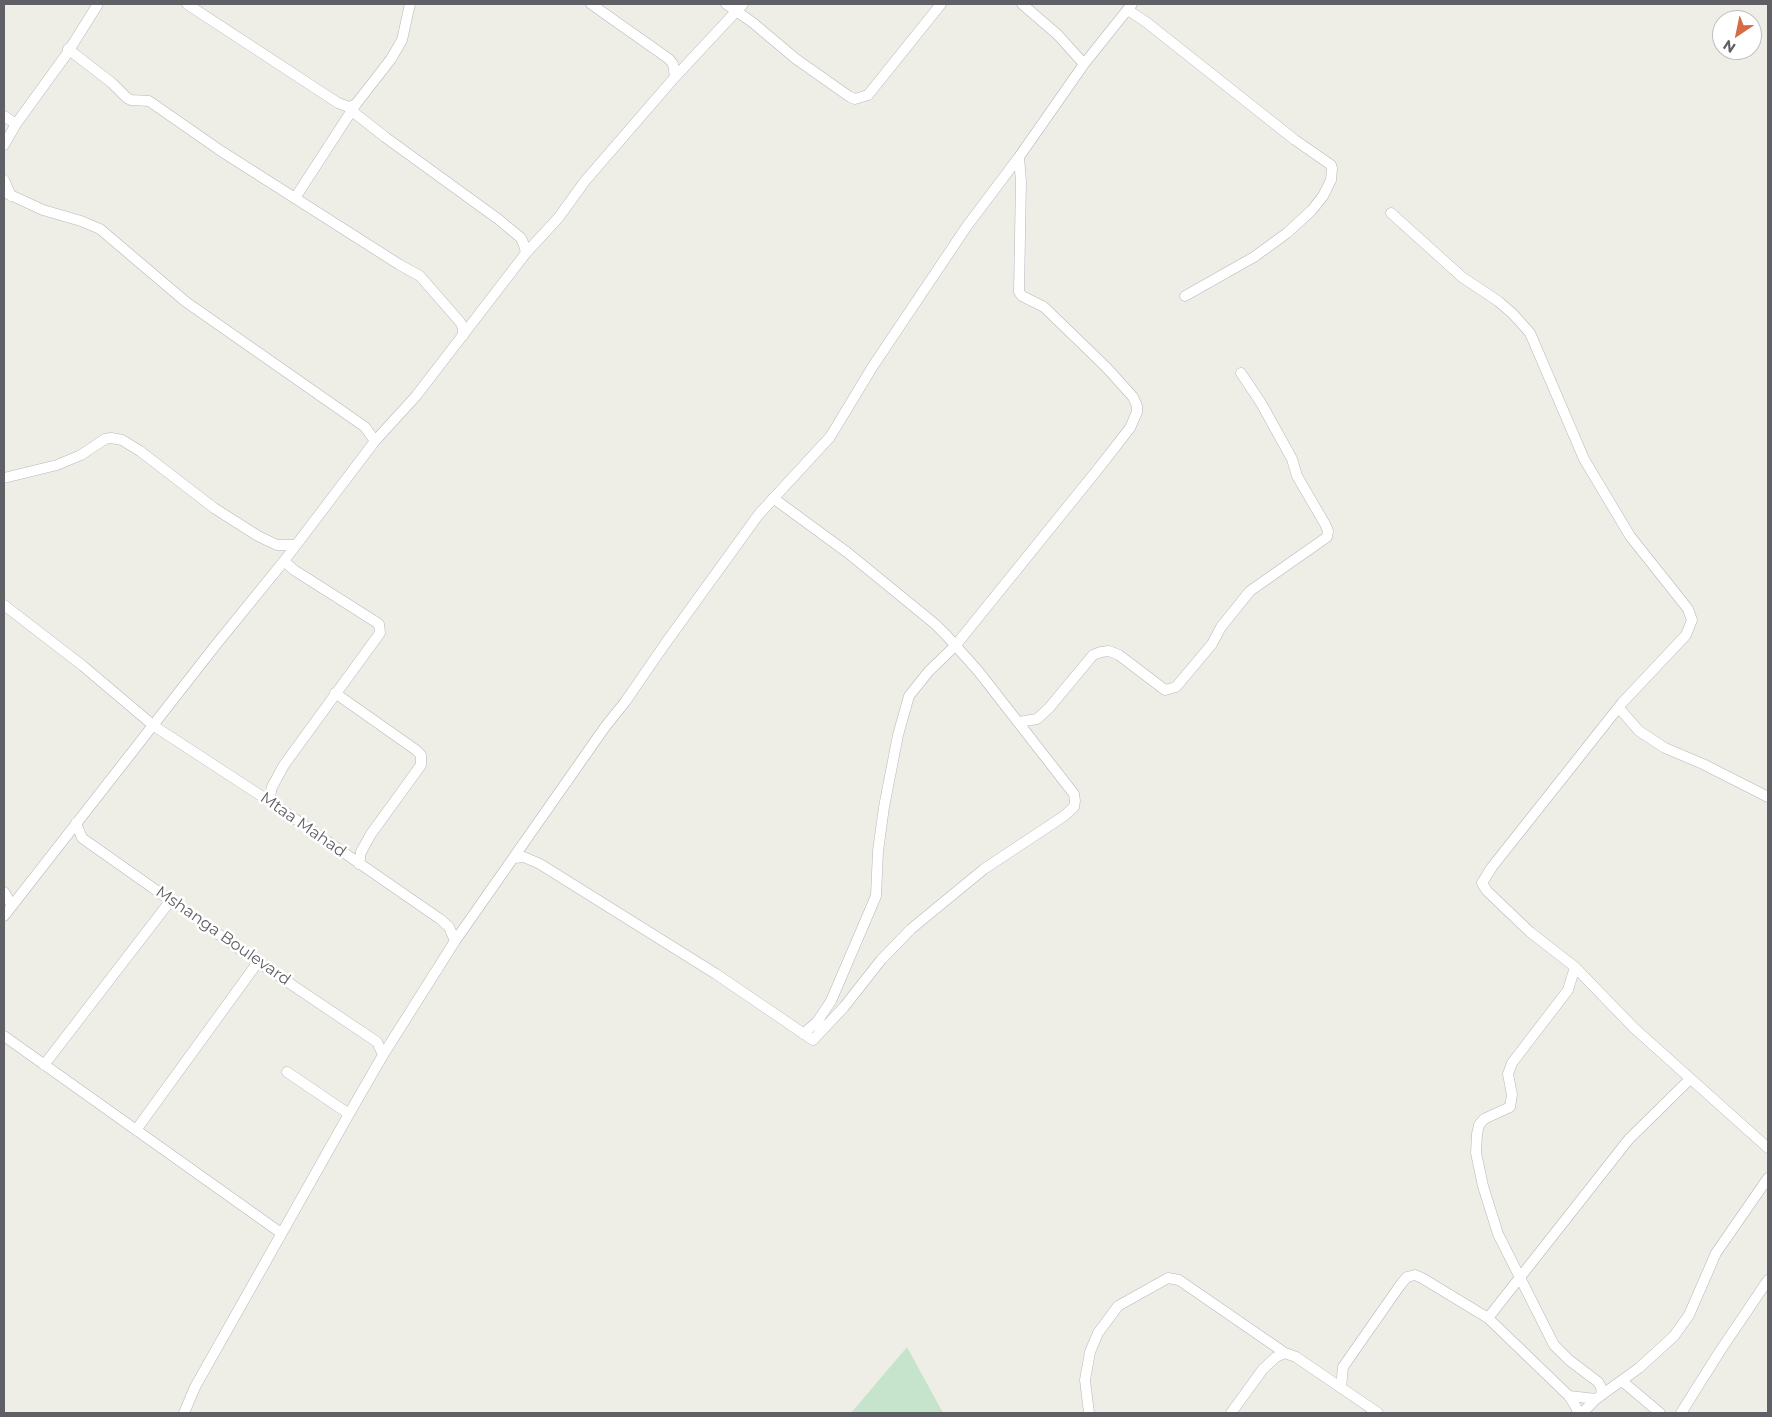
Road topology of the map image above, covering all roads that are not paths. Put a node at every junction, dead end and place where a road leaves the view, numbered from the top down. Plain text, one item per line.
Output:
1 (98, 4) edge
2 (187, 4) edge
3 (410, 4) edge
4 (591, 4) edge
5 (726, 4) edge
6 (941, 4) edge
7 (1022, 4) edge
8 (740, 7) edge
9 (1130, 7) edge
10 (68, 50) junction
11 (1073, 51) junction
12 (1092, 54) junction
13 (669, 59) junction
14 (692, 60) junction
15 (1084, 64) junction
16 (675, 78) junction
17 (354, 107) junction
18 (4, 116) edge
19 (16, 124) junction
20 (4, 146) edge
21 (1019, 157) junction
22 (4, 180) edge
23 (7, 194) edge
24 (296, 198) junction
25 (1391, 213) dead end
26 (526, 253) junction
27 (1185, 296) dead end
28 (460, 322) junction
29 (472, 324) junction
30 (462, 336) junction
31 (1241, 372) dead end
32 (368, 431) junction
33 (386, 431) junction
34 (376, 441) junction
35 (4, 478) edge
36 (773, 498) junction
37 (277, 545) junction
38 (295, 545) junction
39 (283, 562) junction
40 (4, 605) edge
41 (955, 646) junction
42 (945, 654) junction
43 (964, 655) junction
44 (336, 694) junction
45 (1619, 708) junction
46 (1037, 719) junction
47 (1019, 722) junction
48 (154, 726) junction
49 (1031, 738) junction
50 (1768, 797) edge
51 (269, 801) junction
52 (76, 824) junction
53 (64, 838) junction
54 (82, 838) junction
55 (514, 858) junction
56 (359, 864) junction
57 (4, 892) edge
58 (171, 900) junction
59 (12, 906) junction
60 (4, 916) edge
61 (467, 924) junction
62 (449, 927) junction
63 (455, 941) junction
64 (258, 962) junction
65 (1575, 967) junction
66 (803, 1034) junction
67 (4, 1036) edge
68 (396, 1036) junction
69 (377, 1042) junction
70 (383, 1055) junction
71 (44, 1065) junction
72 (287, 1072) dead end
73 (1690, 1079) junction
74 (349, 1114) junction
75 (136, 1130) junction
76 (1768, 1148) edge
77 (1768, 1178) edge
78 (281, 1233) junction
79 (1520, 1278) junction
80 (1768, 1280) edge
81 (1488, 1318) junction
82 (1285, 1353) junction
83 (1622, 1381) junction
84 (1341, 1388) junction
85 (1569, 1396) junction
86 (1599, 1397) junction
87 (184, 1413) edge
88 (1089, 1413) edge
89 (1231, 1413) edge
90 (1378, 1413) edge
91 (1578, 1413) edge
92 (1582, 1413) edge
93 (1660, 1413) edge
94 (1681, 1413) edge

1 - 10 street
2 - 17 street
3 - 17 street
4 - 13 street
5 - 8 street
6 - 8 street
7 - 11 street
8 - 14 street
9 - 12 street
9 - 27 street
10 - 19 street
10 - 24 street
11 - 12 street
11 - 15 street
12 - 15 street
13 - 14 street
13 - 16 street
14 - 16 street
15 - 21 street
16 - 26 street
17 - 24 street
17 - 26 street
18 - 19 street
19 - 20 street
21 - 36 street
21 - 41 street
22 - 23 street
23 - 32 street
24 - 28 street
25 - 45 street
26 - 29 street
28 - 29 street
28 - 30 street
29 - 30 street
30 - 33 street
31 - 46 street
32 - 33 street
32 - 34 street
33 - 34 street
34 - 38 street
35 - 37 street
36 - 41 street
36 - 55 street
37 - 38 street
37 - 39 street
38 - 39 street
39 - 44 street
39 - 48 street
40 - 48 street, Mtaa Mahad
41 - 42 street
41 - 43 street
42 - 43 street
42 - 66 street
43 - 47 street
44 - 51 street
44 - 56 street
45 - 50 street
45 - 65 street
46 - 47 street
46 - 49 street
47 - 49 street
48 - 51 street, Mtaa Mahad
48 - 52 street
49 - 66 street
51 - 56 street, Mtaa Mahad
52 - 53 street
52 - 54 street
53 - 54 street
53 - 59 street
54 - 58 street, Mshanga Boulevard
55 - 61 street
55 - 66 street
56 - 62 street, Mtaa Mahad
57 - 59 street
58 - 64 street, Mshanga Boulevard
58 - 71 street
59 - 60 street
61 - 62 street
61 - 63 street
62 - 63 street, Mtaa Mahad
63 - 68 street
64 - 69 street, Mshanga Boulevard
64 - 75 street
65 - 73 street
65 - 79 street
67 - 71 street
68 - 69 street
68 - 70 street
69 - 70 street
70 - 74 street
71 - 75 street
72 - 74 street
73 - 76 street
73 - 79 street
74 - 78 street
75 - 78 street
77 - 83 street
78 - 87 street
79 - 81 street
79 - 86 street
80 - 94 street
81 - 84 street
81 - 85 street
82 - 84 street
82 - 88 street
82 - 89 street
83 - 86 street
83 - 93 street
84 - 90 street
85 - 86 street
85 - 91 street
86 - 92 street

